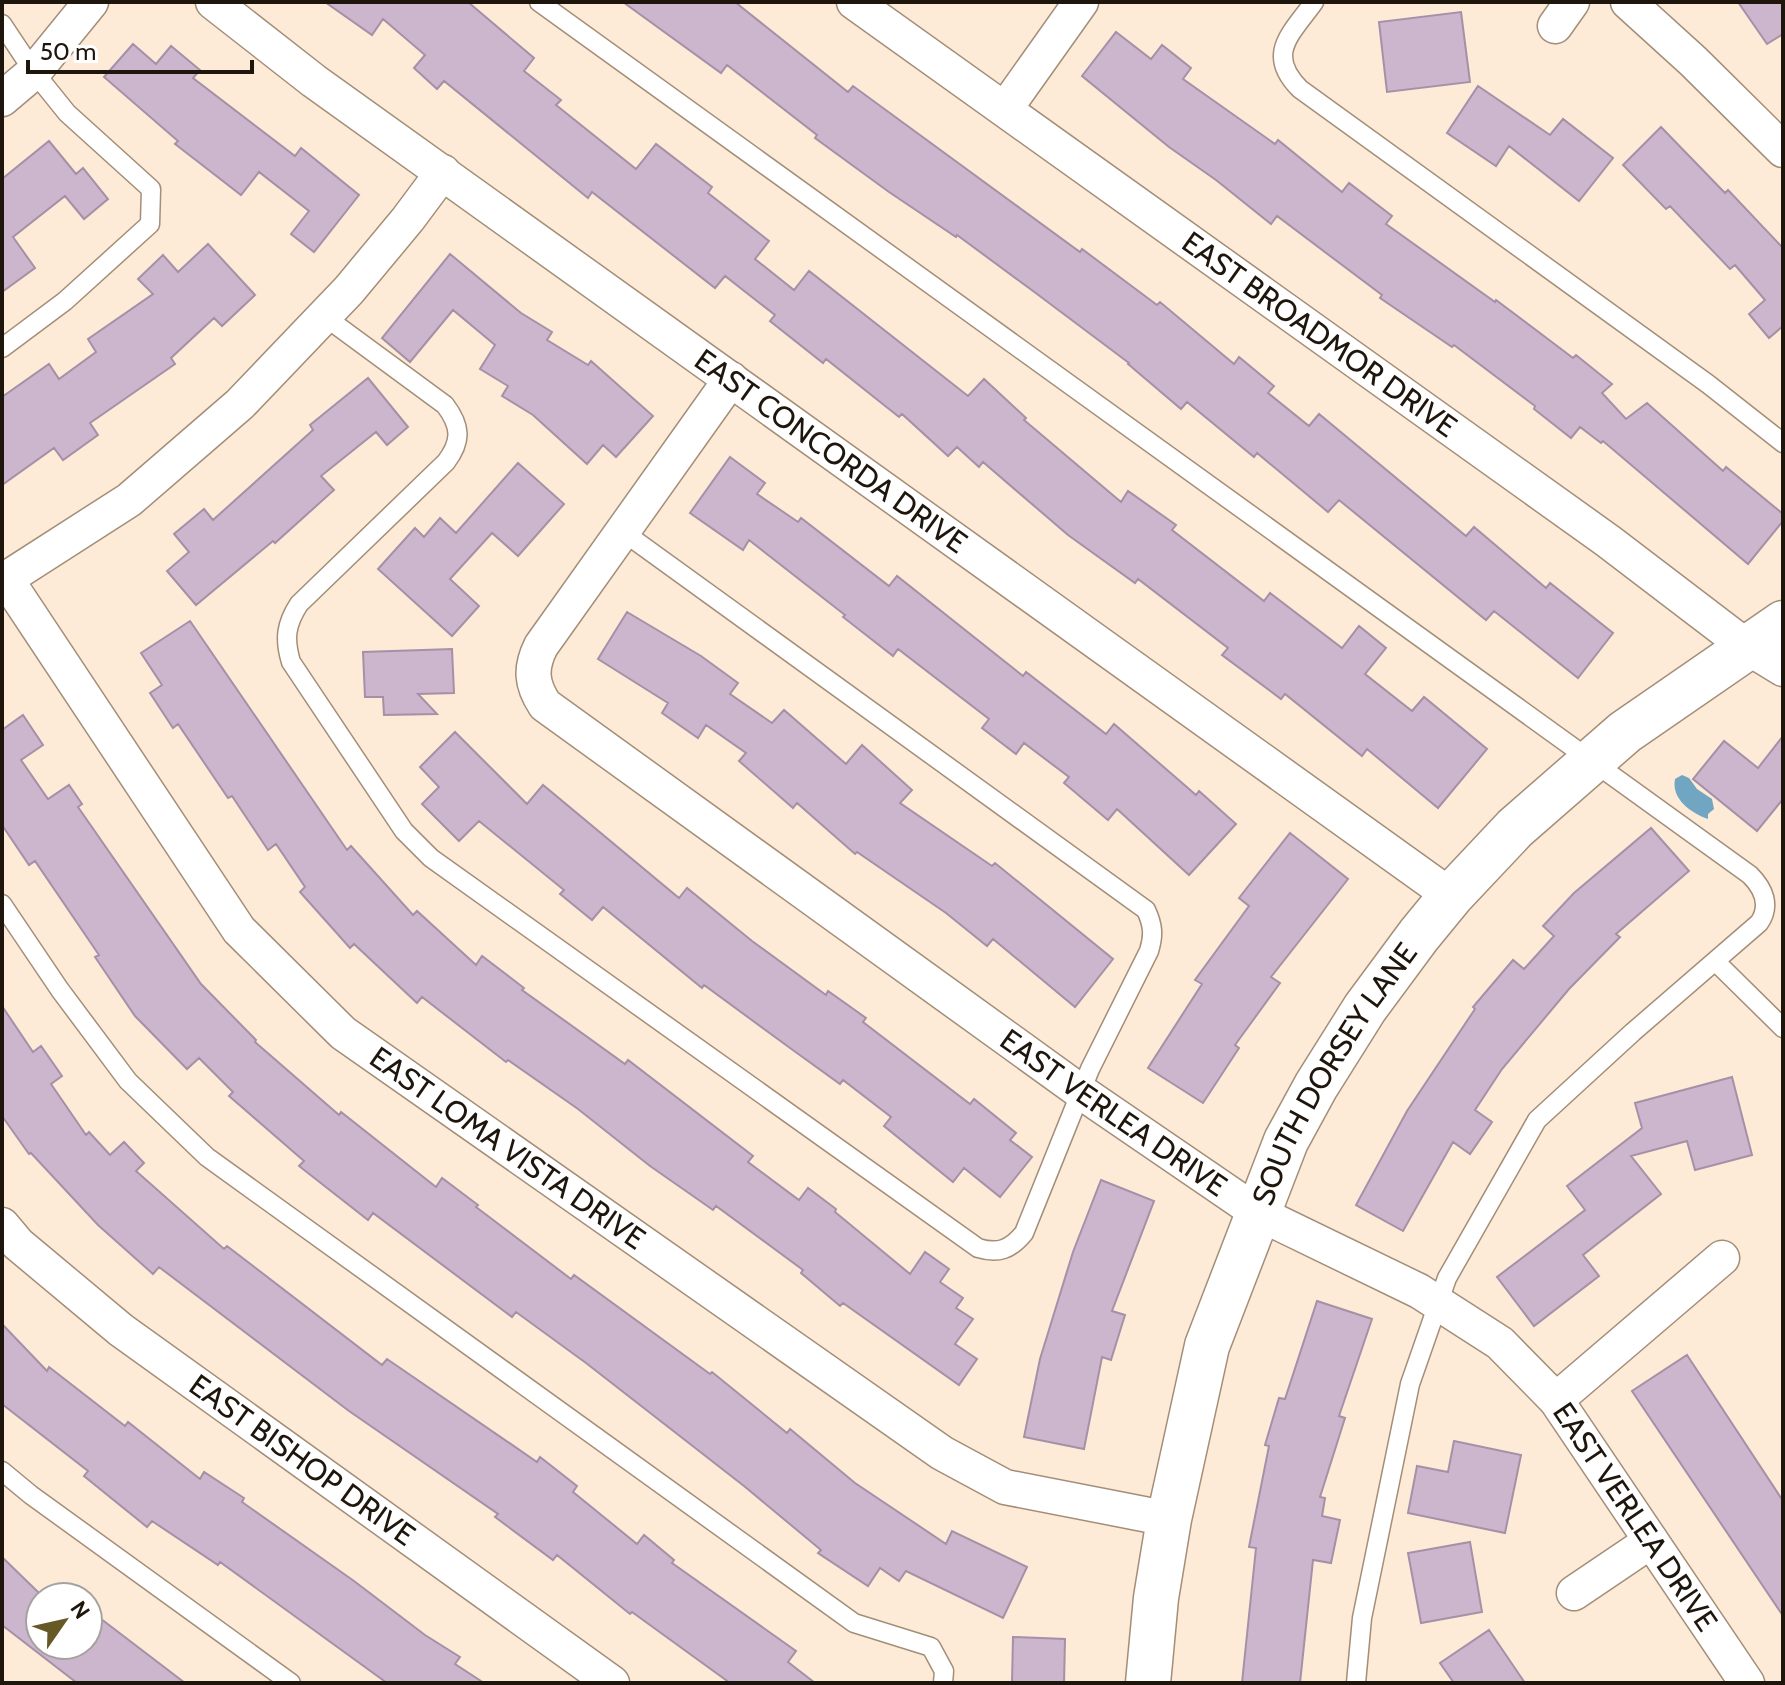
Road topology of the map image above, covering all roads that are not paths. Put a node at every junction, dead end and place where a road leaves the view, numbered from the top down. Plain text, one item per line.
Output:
1 (91, 2) edge
2 (213, 2) edge
3 (539, 2) edge
4 (854, 2) edge
5 (1081, 2) edge
6 (1314, 2) edge
7 (1628, 2) edge
8 (2, 24) edge
9 (34, 72) junction
10 (2, 99) edge
11 (1005, 109) junction
12 (1783, 150) edge
13 (443, 172) junction
14 (324, 316) junction
15 (2, 348) edge
16 (731, 379) junction
17 (1783, 443) edge
18 (622, 531) junction
19 (1783, 623) edge
20 (1765, 658) edge
21 (1590, 761) junction
22 (1451, 896) junction
23 (2, 904) edge
24 (1716, 962) junction
25 (1783, 1028) edge
26 (1081, 1092) junction
27 (1258, 1213) junction
28 (2, 1225) edge
29 (1722, 1258) dead end
30 (1438, 1303) junction
31 (1556, 1400) junction
32 (2, 1471) edge
33 (1169, 1519) junction
34 (1651, 1541) junction
35 (1574, 1593) dead end
36 (291, 1683) edge
37 (612, 1683) edge
38 (943, 1683) edge
39 (1148, 1683) edge
40 (1356, 1683) edge
41 (1747, 1683) edge

1 - 9 street
2 - 13 street, EAST CONCORDA DRIVE
3 - 21 lane
4 - 11 street, EAST BROADMOR DRIVE
5 - 11 street
6 - 17 lane
7 - 12 street
8 - 9 lane
9 - 10 street
9 - 15 lane
11 - 20 street, EAST BROADMOR DRIVE
13 - 14 street
13 - 16 street, EAST CONCORDA DRIVE
14 - 26 lane
14 - 33 street, EAST LOMA VISTA DRIVE
16 - 18 street
16 - 22 street, EAST CONCORDA DRIVE
18 - 26 lane
18 - 26 street, EAST VERLEA DRIVE
19 - 20 street, SOUTH DORSEY LANE
20 - 21 street, SOUTH DORSEY LANE
21 - 22 street, SOUTH DORSEY LANE
21 - 24 lane
22 - 27 street, SOUTH DORSEY LANE
23 - 38 lane
24 - 25 lane
24 - 30 lane
26 - 27 street, EAST VERLEA DRIVE
27 - 30 street, EAST VERLEA DRIVE
27 - 33 street, SOUTH DORSEY LANE
28 - 37 street, EAST BISHOP DRIVE
29 - 31 street
30 - 31 street, EAST VERLEA DRIVE
30 - 40 lane
31 - 34 street, EAST VERLEA DRIVE
32 - 36 lane
33 - 39 street, SOUTH DORSEY LANE
34 - 35 street
34 - 41 street, EAST VERLEA DRIVE

